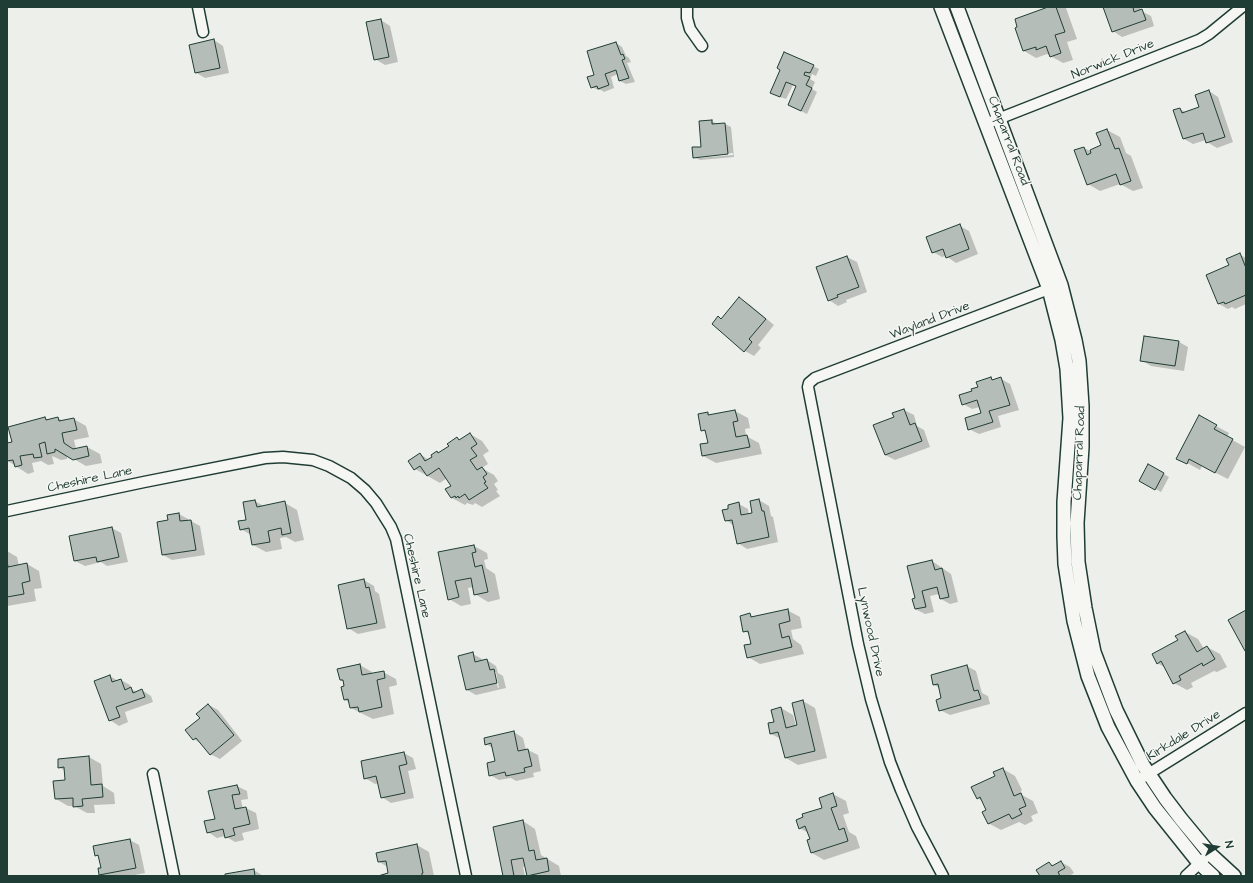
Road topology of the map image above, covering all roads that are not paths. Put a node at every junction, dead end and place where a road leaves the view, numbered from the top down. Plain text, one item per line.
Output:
1 (198, 7) edge
2 (687, 7) edge
3 (941, 7) edge
4 (957, 7) edge
5 (1242, 7) edge
6 (203, 32) dead end
7 (702, 46) dead end
8 (999, 119) junction
9 (986, 124) junction
10 (1055, 287) junction
11 (809, 383) joint
12 (7, 511) edge
13 (1246, 713) edge
14 (1149, 773) junction
15 (153, 774) dead end
16 (1137, 781) junction
17 (1210, 854) junction
18 (1199, 864) junction
19 (174, 876) edge
20 (466, 876) edge
21 (943, 876) edge
22 (1186, 876) edge
23 (1213, 876) edge
24 (1234, 876) edge

1 - 6 street
2 - 7 street
3 - 9 main road, Chaparral Road
4 - 8 main road, Chaparral Road
5 - 8 street, Norwick Drive
8 - 9 street, Norwick Drive
8 - 10 main road, Chaparral Road
9 - 10 main road, Chaparral Road
10 - 11 street, Wayland Drive
10 - 14 main road, Chaparral Road
10 - 16 main road, Chaparral Road
11 - 21 street, Lynwood Drive
12 - 20 street, Cheshire Lane
13 - 14 street, Kirkdale Drive
14 - 16 street, Kirkdale Drive
14 - 17 main road, Chaparral Road
15 - 19 street
16 - 18 main road, Chaparral Road
17 - 18 street
17 - 24 main road, Chaparral Road
18 - 22 street
18 - 23 main road, Chaparral Road

